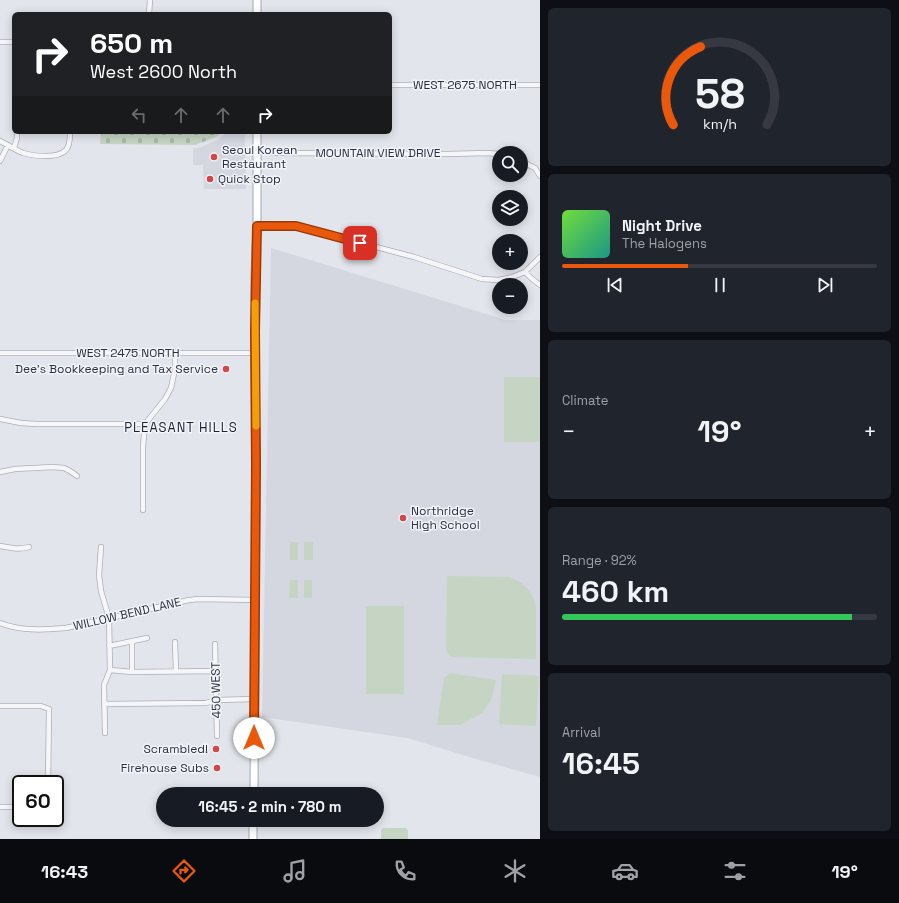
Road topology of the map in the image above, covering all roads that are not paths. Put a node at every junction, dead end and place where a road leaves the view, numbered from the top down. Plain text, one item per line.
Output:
1 (150, 0) edge
2 (257, 0) edge
3 (150, 12) edge
4 (257, 12) edge
5 (0, 42) edge
6 (12, 42) edge
7 (392, 85) edge
8 (540, 85) edge
9 (17, 134) edge
10 (70, 134) edge
11 (257, 134) edge
12 (0, 141) edge
13 (8, 145) junction
14 (14, 148) junction
15 (257, 151) junction
16 (492, 153) edge
17 (0, 161) edge
18 (528, 164) edge
19 (540, 176) edge
20 (257, 226) junction
21 (540, 257) edge
22 (525, 272) junction
23 (540, 284) edge
24 (0, 353) edge
25 (255, 353) junction
26 (175, 354) junction
27 (0, 419) edge
28 (145, 424) junction
29 (0, 472) edge
30 (77, 476) dead end
31 (143, 510) dead end
32 (0, 546) edge
33 (30, 547) dead end
34 (101, 547) dead end
35 (255, 600) junction
36 (109, 618) junction
37 (0, 623) edge
38 (147, 638) dead end
39 (132, 641) junction
40 (175, 642) dead end
41 (215, 644) dead end
42 (109, 646) junction
43 (110, 670) junction
44 (176, 671) junction
45 (215, 671) junction
46 (132, 672) junction
47 (254, 698) junction
48 (216, 700) junction
49 (104, 704) junction
50 (0, 706) edge
51 (104, 733) dead end
52 (217, 736) dead end
53 (48, 775) edge
54 (254, 787) edge
55 (0, 807) edge
56 (12, 807) edge
57 (253, 827) edge
58 (253, 839) edge

1 - 3 street
2 - 4 main road
5 - 6 street
7 - 8 street, WEST 2675 NORTH
9 - 14 street
10 - 14 street
11 - 15 main road
12 - 13 street
13 - 14 street
13 - 17 street
15 - 16 street, MOUNTAIN VIEW DRIVE
15 - 20 main road
18 - 19 street
20 - 22 street
20 - 25 main road
21 - 22 street
22 - 23 street
24 - 26 street, WEST 2475 NORTH
25 - 26 street, WEST 2475 NORTH
25 - 35 main road
26 - 28 street
27 - 28 street
28 - 31 street
29 - 30 street
32 - 33 street
34 - 36 street
35 - 36 street, WILLOW BEND LANE
35 - 47 main road
36 - 37 street, WILLOW BEND LANE
36 - 42 street
38 - 39 street
39 - 42 street
39 - 46 street
40 - 44 street
41 - 45 street, 450 WEST
42 - 43 street
43 - 46 street
43 - 49 street
44 - 45 street
44 - 46 street
45 - 48 street, 450 WEST
47 - 48 street
47 - 54 main road
48 - 49 street
48 - 52 street, 450 WEST
49 - 51 street
50 - 53 street
55 - 56 street
57 - 58 main road

